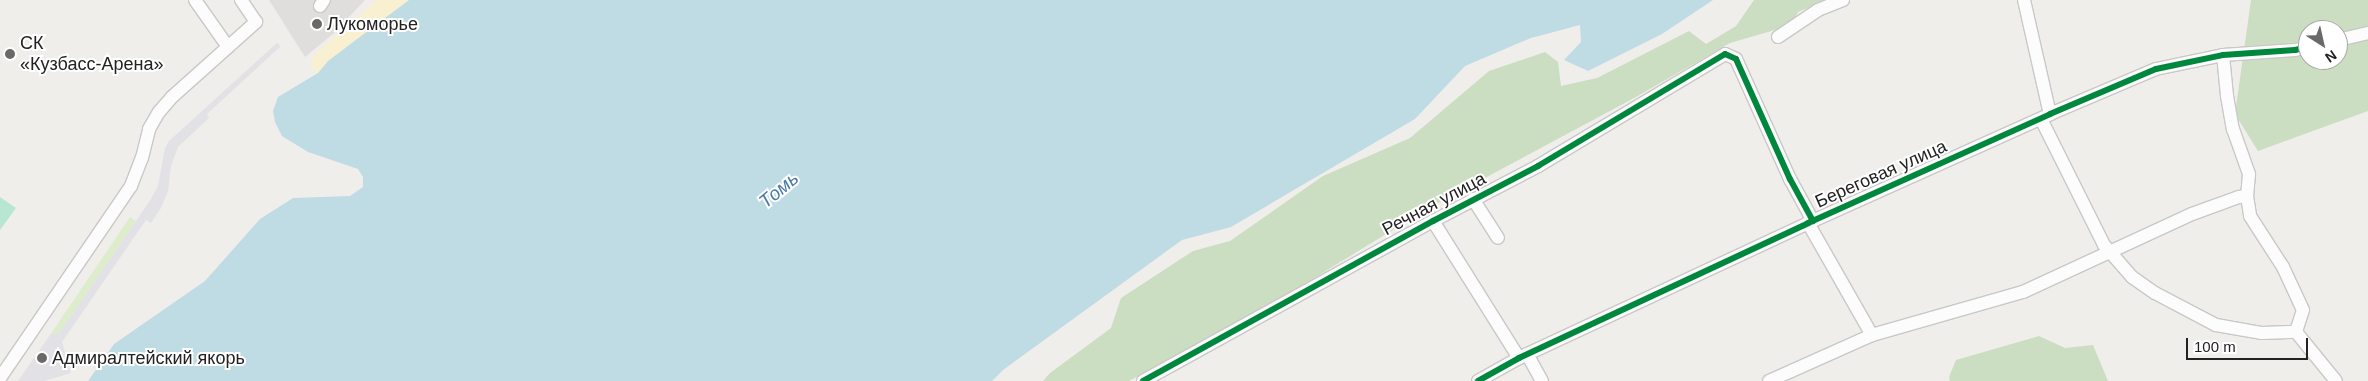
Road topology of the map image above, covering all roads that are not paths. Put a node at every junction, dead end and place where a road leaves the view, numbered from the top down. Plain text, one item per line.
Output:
1 (195, 0) edge
2 (241, 0) edge
3 (1843, 0) edge
4 (2024, 0) edge
5 (2368, 33) edge
6 (1778, 37) dead end
7 (2348, 38) edge
8 (228, 47) junction
9 (2298, 49) edge
10 (2223, 55) junction
11 (2045, 116) junction
12 (2247, 196) junction
13 (1473, 200) junction
14 (1433, 221) junction
15 (1810, 222) junction
16 (1498, 238) dead end
17 (2110, 253) junction
18 (2296, 332) junction
19 (1872, 334) junction
20 (1523, 356) junction
21 (0, 378) edge
22 (1143, 381) edge
23 (1478, 381) edge
24 (1542, 381) edge
25 (1769, 381) edge
26 (2336, 381) edge

1 - 8 street
2 - 8 street
3 - 6 street
4 - 11 street
5 - 7 street
8 - 21 street
9 - 10 street, Береговая улица
10 - 11 street, Береговая улица
10 - 12 street
11 - 15 street, Береговая улица
11 - 17 street
12 - 17 street
12 - 18 street
13 - 14 street, Речная улица
13 - 15 street, Речная улица
13 - 16 street
14 - 20 street
14 - 22 street, Речная улица
15 - 19 street
15 - 20 street, Береговая улица
17 - 18 street
17 - 19 street
18 - 26 street
19 - 25 street
20 - 23 street, Береговая улица
20 - 24 street

